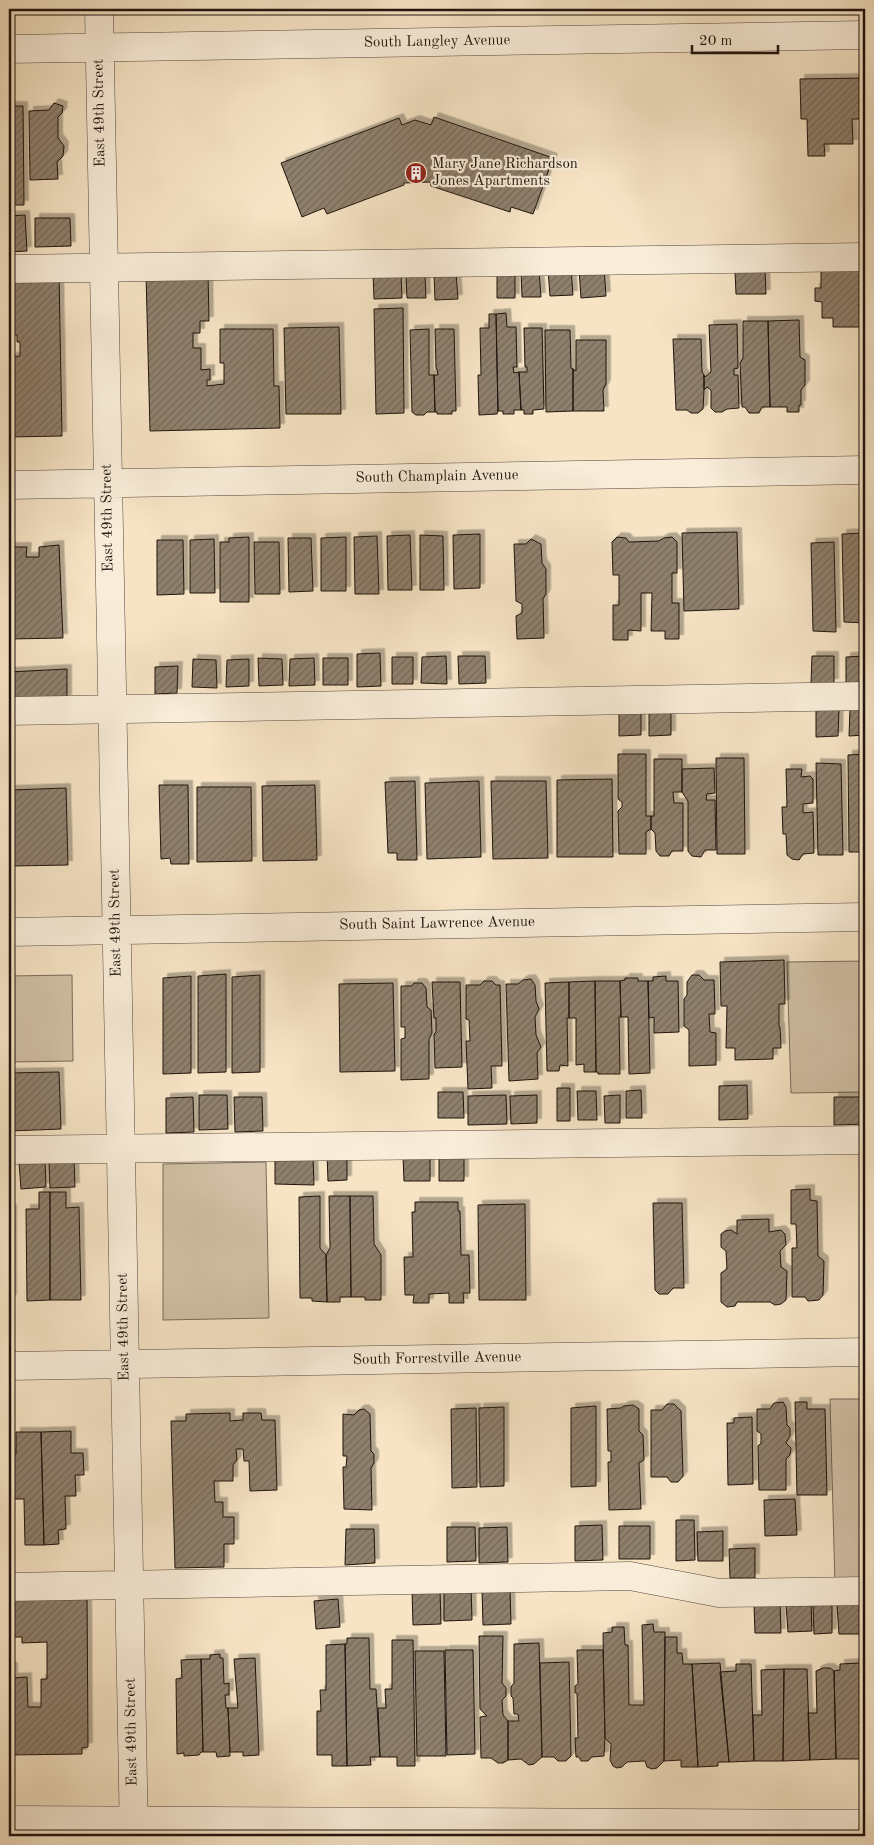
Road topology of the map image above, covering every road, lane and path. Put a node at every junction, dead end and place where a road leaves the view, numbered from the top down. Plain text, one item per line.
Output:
1 (98, 9) edge
2 (865, 36) edge
3 (99, 48) junction
4 (9, 50) edge
5 (865, 257) edge
6 (103, 268) junction
7 (9, 269) edge
8 (865, 470) edge
9 (108, 483) junction
10 (9, 485) edge
11 (865, 696) edge
12 (112, 709) junction
13 (9, 711) edge
14 (865, 916) edge
15 (116, 930) junction
16 (9, 932) edge
17 (865, 1140) edge
18 (121, 1148) junction
19 (9, 1150) edge
20 (865, 1352) edge
21 (125, 1364) junction
22 (9, 1366) edge
23 (129, 1584) junction
24 (9, 1586) edge
25 (865, 1591) edge
26 (9, 1820) edge
27 (865, 1824) edge
28 (134, 1828) edge

1 - 3 street, East 49th Street
2 - 3 street, South Langley Avenue
3 - 4 street, South Langley Avenue
3 - 6 street, East 49th Street
5 - 6 street
6 - 7 street
6 - 9 street, East 49th Street
8 - 9 street, South Champlain Avenue
9 - 10 street, South Champlain Avenue
9 - 12 street, East 49th Street
11 - 12 street
12 - 13 street
12 - 15 street, East 49th Street
14 - 15 street, South Saint Lawrence Avenue
15 - 16 street, South Saint Lawrence Avenue
15 - 18 street, East 49th Street
17 - 18 street
18 - 19 street
18 - 21 street, East 49th Street
20 - 21 street, South Forrestville Avenue
21 - 22 street, South Forrestville Avenue
21 - 23 street, East 49th Street
23 - 24 street
23 - 25 street
23 - 28 street, East 49th Street
26 - 28 street
27 - 28 street

